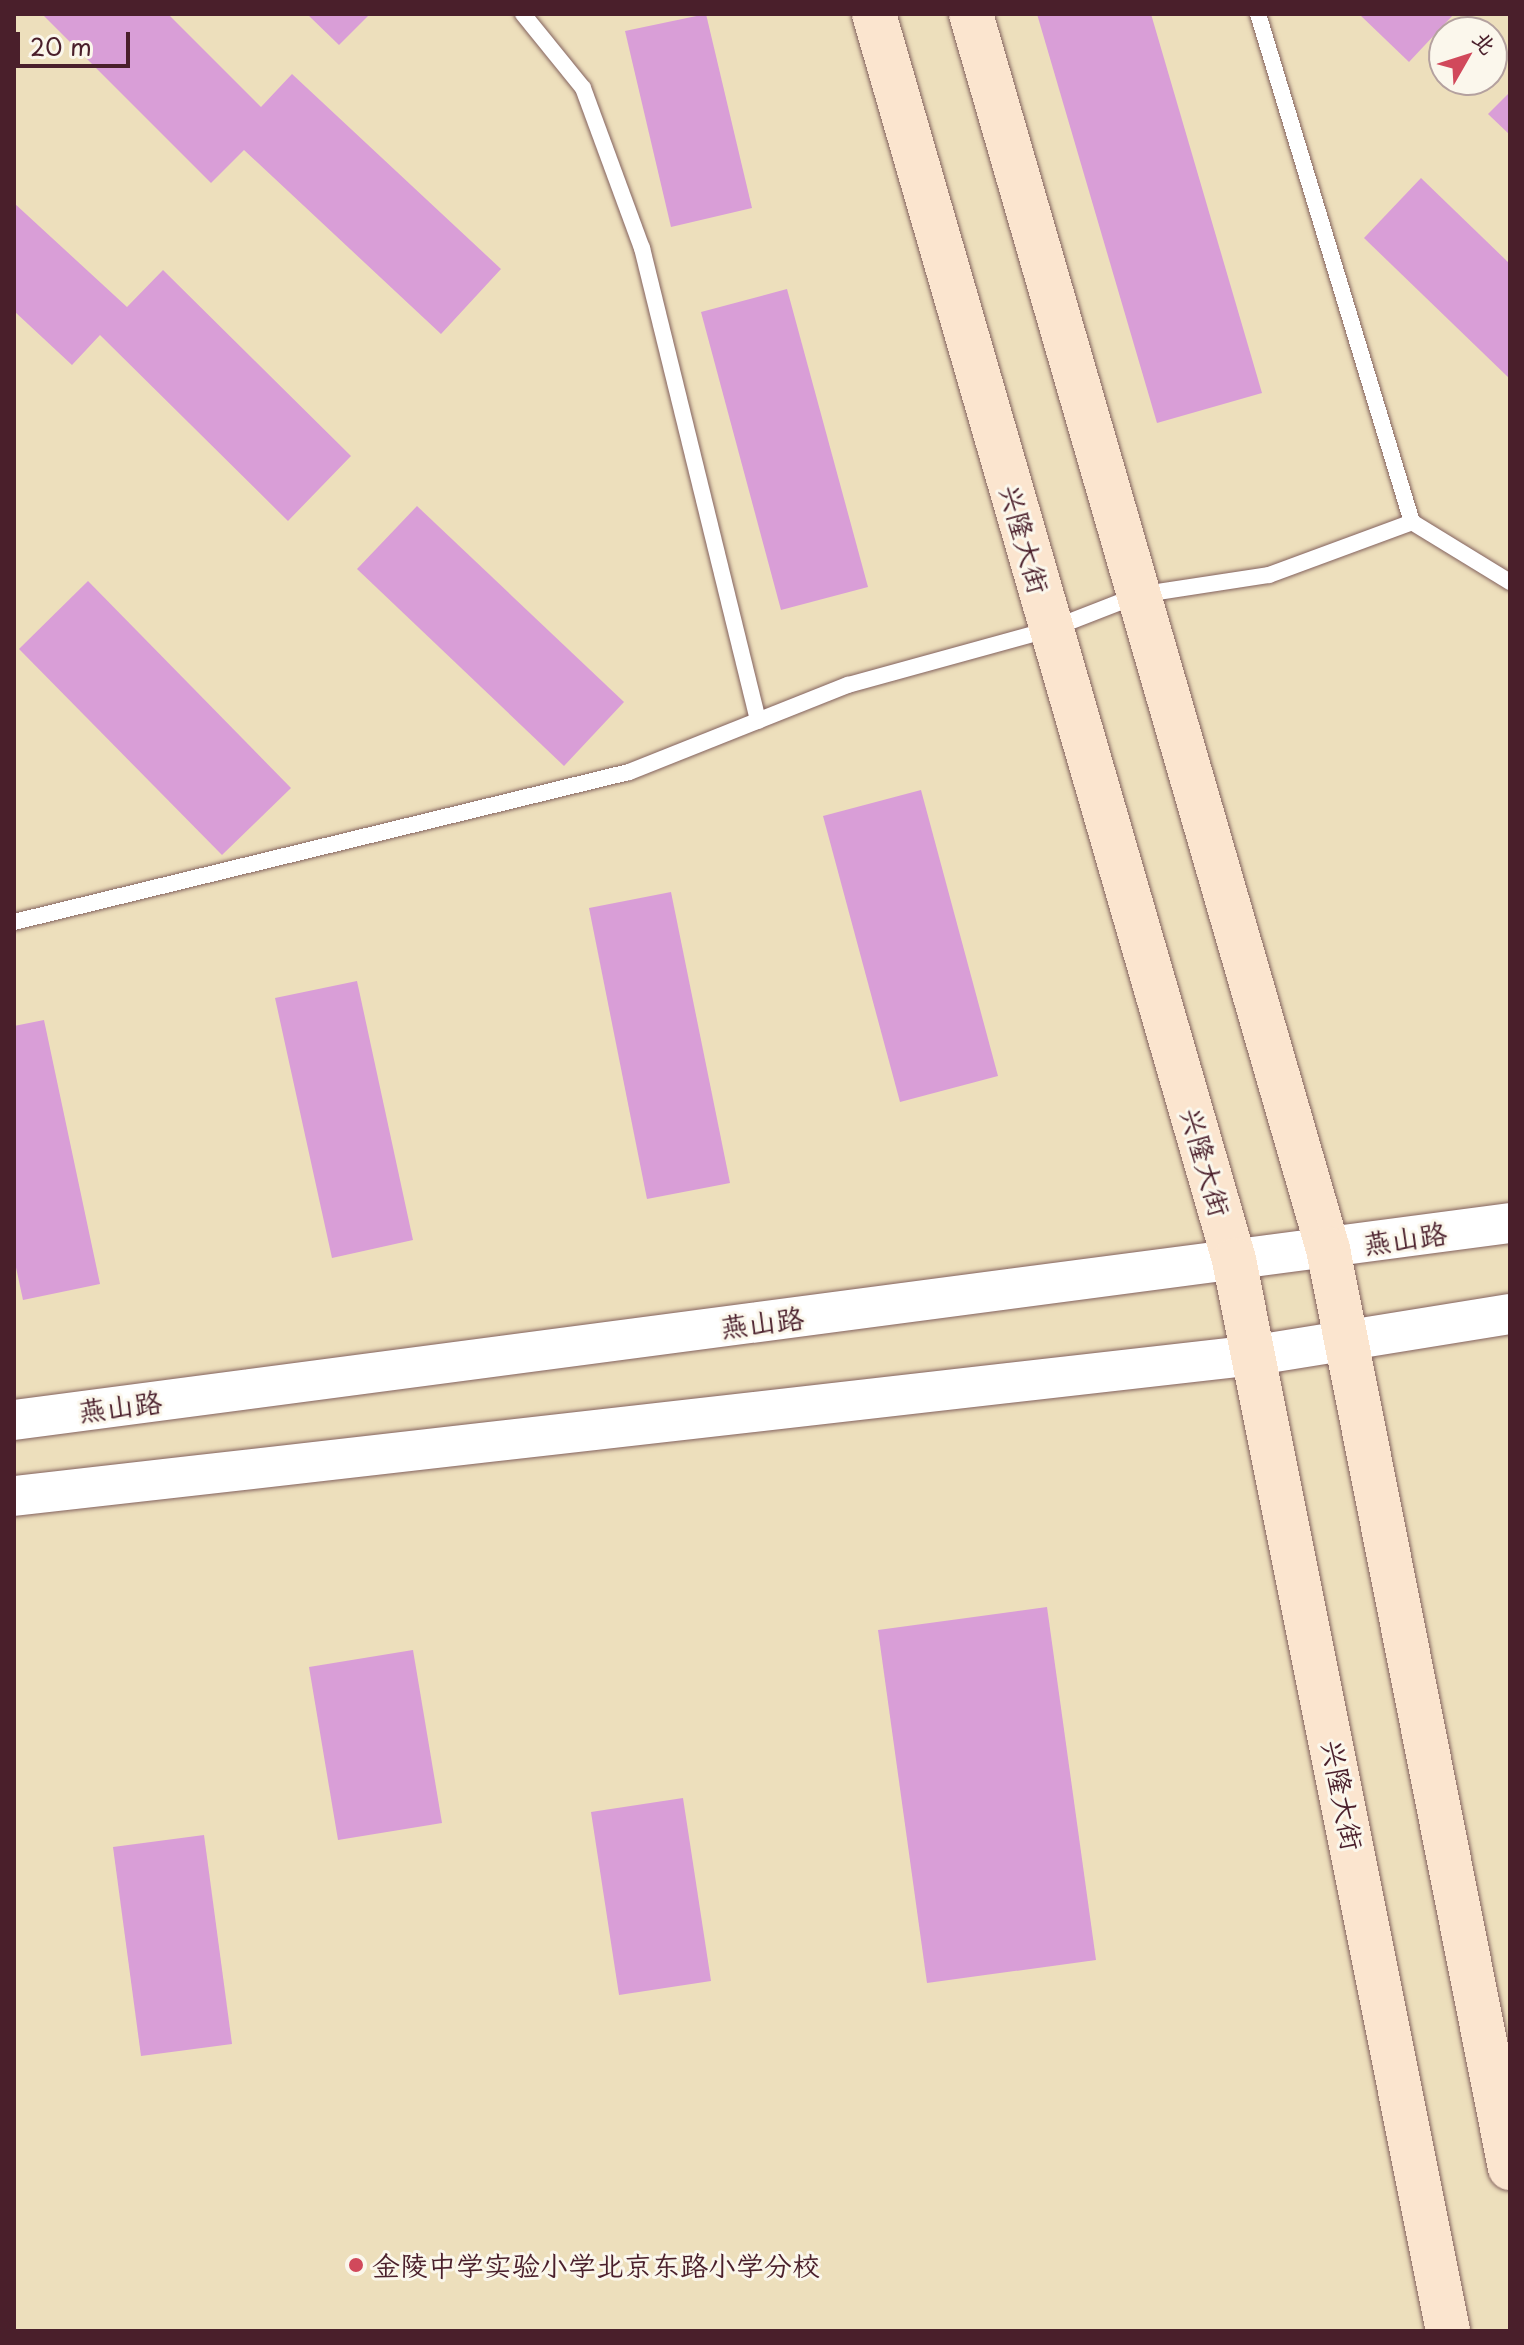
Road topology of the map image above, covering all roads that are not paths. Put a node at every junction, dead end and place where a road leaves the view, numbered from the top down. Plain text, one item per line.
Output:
1 (523, 14) edge
2 (874, 14) edge
3 (971, 14) edge
4 (1258, 14) edge
5 (1412, 522) junction
6 (1510, 582) edge
7 (1138, 595) junction
8 (1051, 629) junction
9 (758, 721) junction
10 (14, 922) edge
11 (1510, 1223) edge
12 (1328, 1249) junction
13 (1234, 1260) junction
14 (1510, 1314) edge
15 (1346, 1341) junction
16 (1256, 1355) junction
17 (14, 1420) edge
18 (14, 1496) edge
19 (1510, 2168) edge
20 (1448, 2331) edge

1 - 9 lane
2 - 8 main road, 兴隆大街
3 - 7 main road
4 - 5 lane
5 - 6 lane
5 - 7 lane
7 - 8 lane
7 - 12 main road
8 - 9 lane
8 - 13 main road, 兴隆大街
9 - 10 lane
11 - 12 street, 燕山路
12 - 13 street, 燕山路
12 - 15 main road
13 - 16 main road, 兴隆大街
13 - 17 street, 燕山路
14 - 15 street
15 - 16 street
15 - 19 main road
16 - 18 street
16 - 20 main road, 兴隆大街

